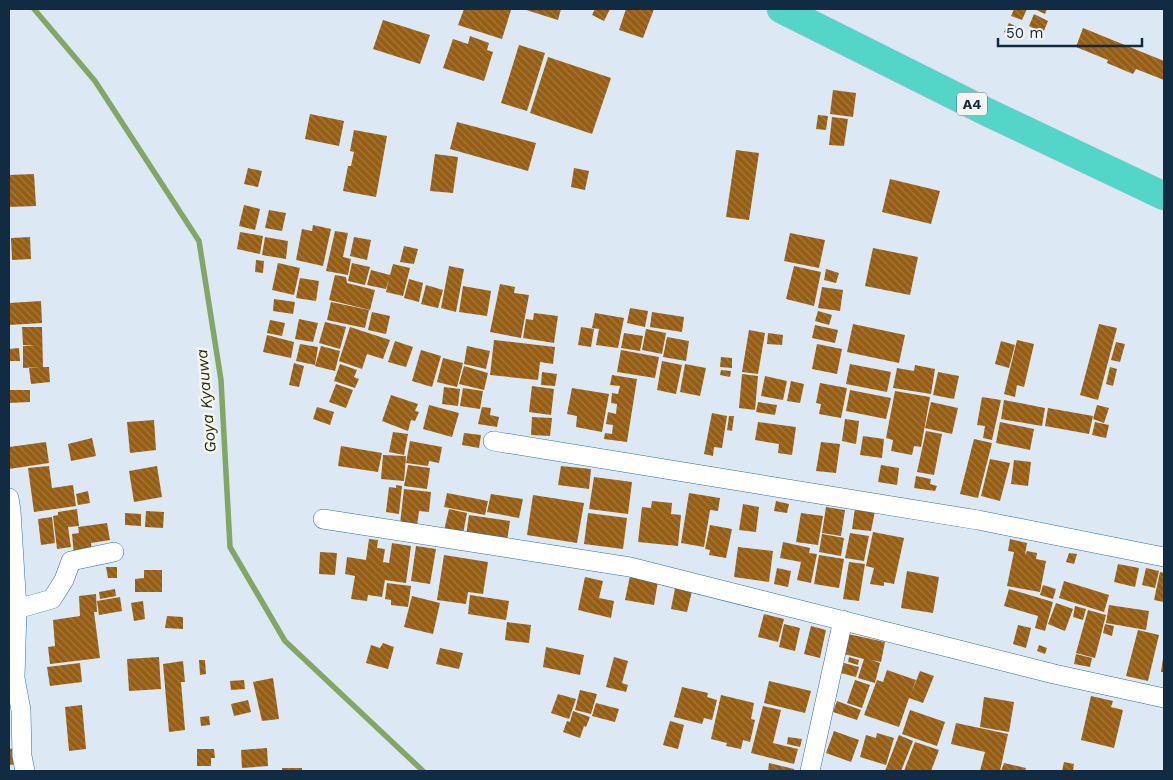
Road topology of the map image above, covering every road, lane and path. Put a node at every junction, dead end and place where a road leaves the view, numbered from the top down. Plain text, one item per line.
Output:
1 (781, 9) edge
2 (1164, 196) edge
3 (493, 442) dead end
4 (9, 498) edge
5 (323, 519) dead end
6 (114, 552) dead end
7 (1164, 557) edge
8 (13, 609) edge
9 (843, 620) junction
10 (1164, 698) edge
11 (25, 771) edge
12 (810, 771) edge

1 - 2 highway, A4
3 - 7 street
4 - 8 street
5 - 9 street
6 - 8 street
8 - 11 street
9 - 10 street
9 - 12 street

